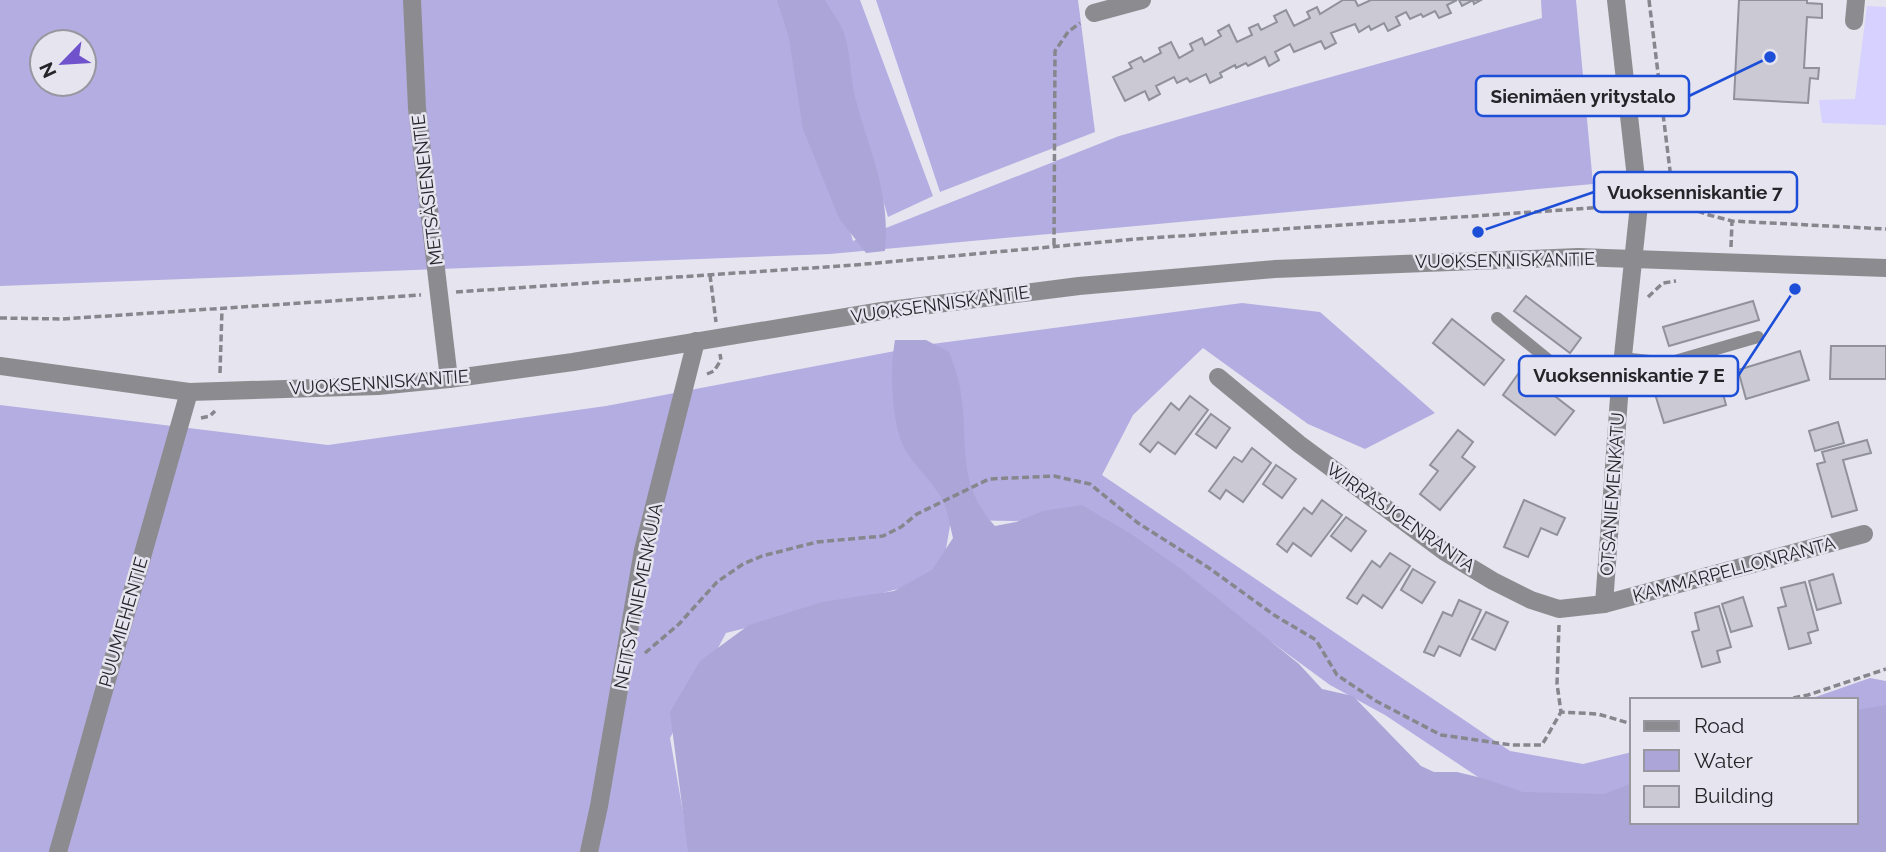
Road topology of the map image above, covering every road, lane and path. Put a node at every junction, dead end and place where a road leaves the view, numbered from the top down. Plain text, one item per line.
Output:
1 (412, 0) edge
2 (1142, 0) edge
3 (1616, 0) edge
4 (1649, 0) edge
5 (1856, 0) edge
6 (1094, 13) joint
7 (1854, 21) dead end
8 (1674, 202) junction
9 (1639, 205) junction
10 (1886, 229) edge
11 (1055, 245) junction
12 (1632, 259) junction
13 (1886, 268) edge
14 (440, 293) junction
15 (0, 318) edge
16 (1497, 318) dead end
17 (1758, 337) dead end
18 (696, 341) junction
19 (1622, 358) junction
20 (0, 366) edge
21 (1218, 377) dead end
22 (449, 379) junction
23 (1619, 384) junction
24 (189, 392) junction
25 (1864, 534) dead end
26 (1604, 604) junction
27 (1559, 609) junction
28 (1886, 669) edge
29 (622, 674) junction
30 (1793, 698) edge
31 (1561, 712) junction
32 (1630, 723) edge
33 (58, 852) edge
34 (589, 852) edge

1 - 14 street, METSÄSIENENTIE
2 - 6 street
3 - 9 street, OTSANIEMENKATU
4 - 8 path
5 - 7 street
6 - 11 path
8 - 9 path
8 - 10 path
9 - 11 path
9 - 12 street, OTSANIEMENKATU
11 - 14 path
12 - 13 street, VUOKSENNISKANTIE
12 - 18 street, VUOKSENNISKANTIE
12 - 19 street, OTSANIEMENKATU
14 - 15 path
14 - 22 street, METSÄSIENENTIE
16 - 23 lane
17 - 19 lane
18 - 22 street, VUOKSENNISKANTIE
18 - 29 street, NEITSYTNIEMENKUJA
19 - 23 street, OTSANIEMENKATU
20 - 24 street, VUOKSENNISKANTIE
21 - 27 street, WIRRASJOENRANTA
22 - 24 street, VUOKSENNISKANTIE
23 - 26 street, OTSANIEMENKATU
24 - 33 street, PUUMIEHENTIE
25 - 26 street, KAMMARPELLONRANTA
26 - 27 street, WIRRASJOENRANTA
27 - 31 path
28 - 30 path
29 - 31 path
29 - 34 street, NEITSYTNIEMENKUJA
31 - 32 path

